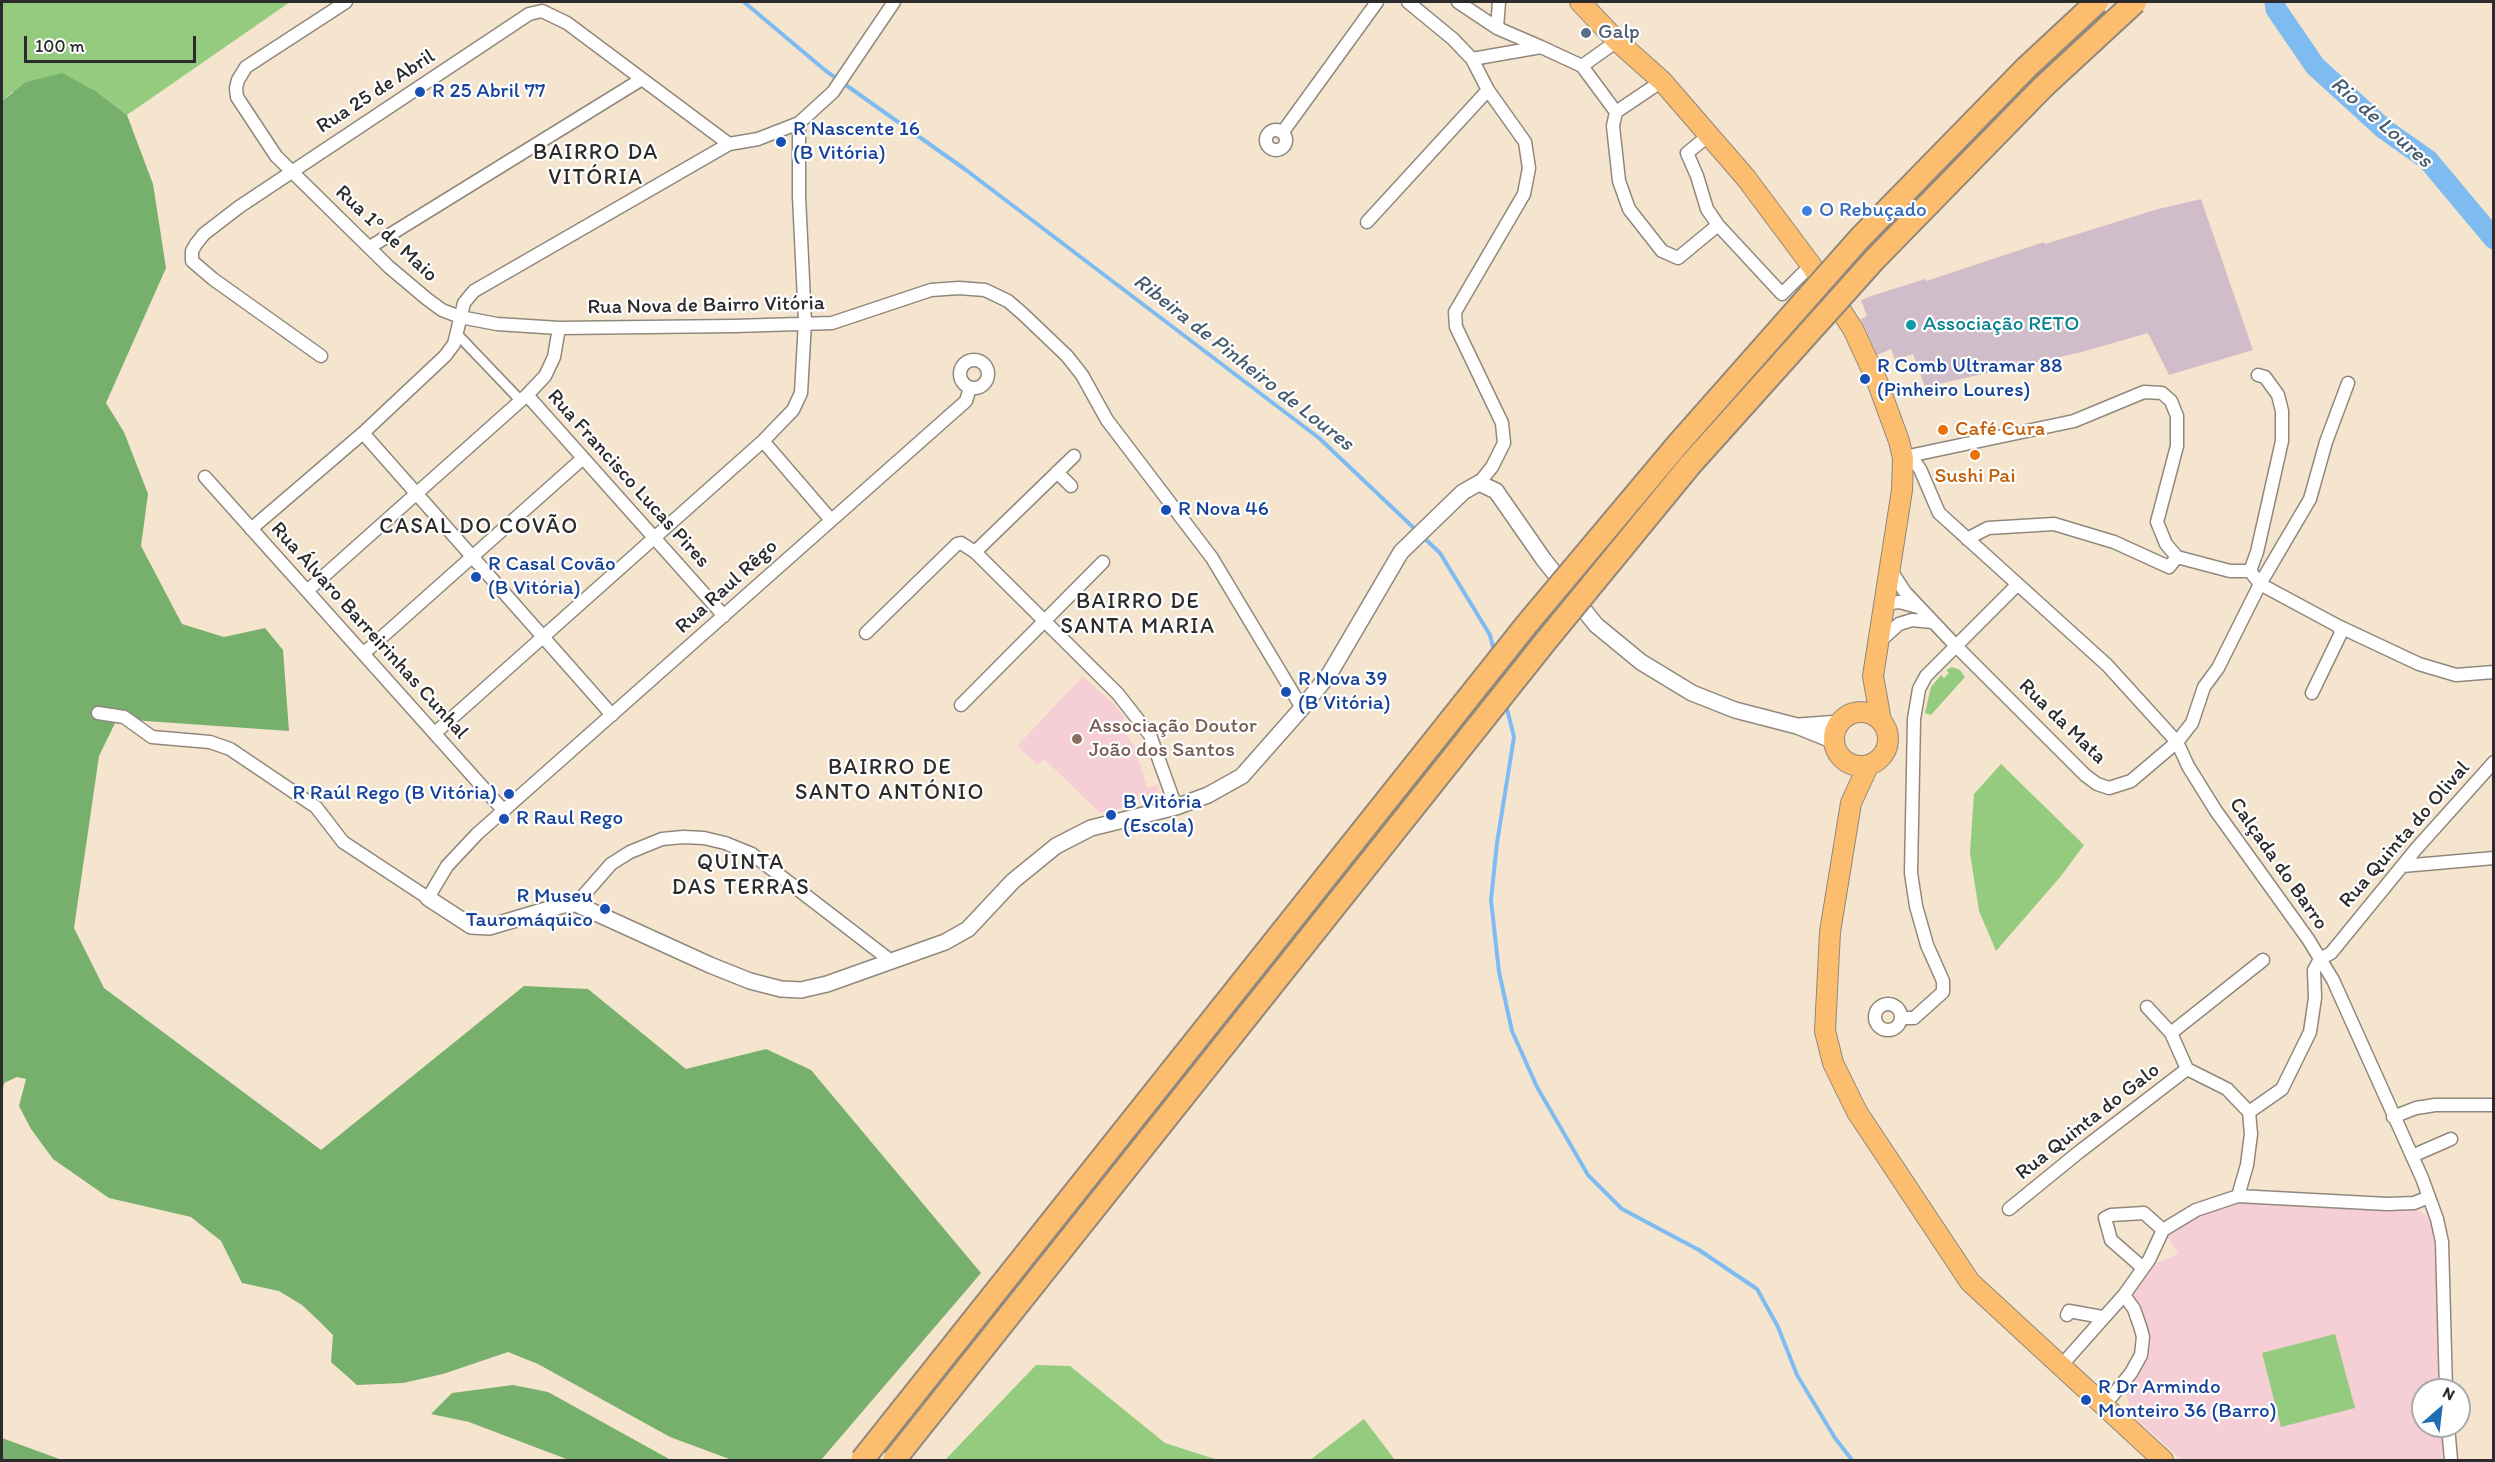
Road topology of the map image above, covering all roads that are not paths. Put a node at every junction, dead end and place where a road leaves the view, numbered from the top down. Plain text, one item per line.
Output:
1 (346, 2) edge
2 (531, 2) edge
3 (894, 2) edge
4 (1377, 2) edge
5 (1410, 2) edge
6 (1458, 2) edge
7 (1498, 2) edge
8 (1580, 2) edge
9 (2097, 2) edge
10 (2135, 2) edge
11 (542, 11) junction
12 (1495, 26) junction
13 (1617, 41) junction
14 (1541, 47) junction
15 (1472, 59) junction
16 (1581, 66) junction
17 (642, 79) junction
18 (1662, 81) junction
19 (1488, 90) junction
20 (1616, 112) junction
21 (799, 123) junction
22 (1282, 133) dead end
23 (1708, 136) junction
24 (729, 144) junction
25 (291, 171) junction
26 (1367, 222) dead end
27 (1718, 225) junction
28 (370, 247) junction
29 (1811, 265) junction
30 (460, 317) junction
31 (806, 322) junction
32 (559, 328) junction
33 (456, 333) junction
34 (321, 356) dead end
35 (2258, 375) dead end
36 (2348, 383) dead end
37 (970, 388) dead end
38 (524, 398) junction
39 (363, 433) junction
40 (763, 441) junction
41 (1074, 456) dead end
42 (1903, 458) junction
43 (582, 459) junction
44 (1057, 472) junction
45 (205, 477) dead end
46 (1479, 483) junction
47 (1071, 486) dead end
48 (416, 493) junction
49 (831, 520) junction
50 (251, 529) junction
51 (654, 539) junction
52 (1967, 539) junction
53 (975, 552) junction
54 (473, 557) junction
55 (2177, 557) junction
56 (1103, 562) dead end
57 (1889, 568) junction
58 (2250, 571) junction
59 (2260, 584) junction
60 (2017, 585) junction
61 (308, 591) junction
62 (1919, 608) junction
63 (1882, 609) junction
64 (724, 616) junction
65 (1043, 621) junction
66 (1932, 622) junction
67 (2338, 626) junction
68 (866, 633) dead end
69 (542, 636) junction
70 (1876, 645) junction
71 (1956, 646) junction
72 (364, 653) junction
73 (2493, 672) edge
74 (1873, 676) junction
75 (2313, 693) dead end
76 (961, 705) dead end
77 (1302, 708) junction
78 (98, 712) dead end
79 (612, 715) junction
80 (1881, 720) junction
81 (435, 733) junction
82 (1842, 734) junction
83 (2177, 742) junction
84 (2493, 762) edge
85 (1868, 766) junction
86 (1851, 803) junction
87 (1176, 807) junction
88 (504, 811) junction
89 (2493, 858) edge
90 (2402, 866) junction
91 (428, 898) junction
92 (576, 904) junction
93 (2320, 959) junction
94 (2263, 960) dead end
95 (891, 961) junction
96 (2147, 1007) dead end
97 (1900, 1018) dead end
98 (2170, 1033) junction
99 (2187, 1069) junction
100 (2493, 1105) edge
101 (2249, 1112) junction
102 (2394, 1117) junction
103 (2451, 1139) dead end
104 (2412, 1156) junction
105 (2238, 1197) junction
106 (2429, 1197) junction
107 (2009, 1209) dead end
108 (2163, 1230) junction
109 (2143, 1268) junction
110 (2124, 1294) junction
111 (2067, 1315) dead end
112 (2102, 1317) junction
113 (2060, 1367) junction
114 (2446, 1378) edge
115 (2103, 1407) junction
116 (2449, 1438) edge
117 (862, 1461) edge
118 (894, 1461) edge
119 (2163, 1461) edge
120 (2451, 1461) edge

1 - 25 street, Rua 1º de Maio
2 - 11 street
3 - 21 street
4 - 22 street
5 - 15 street
6 - 12 street
7 - 12 street
8 - 13 main road
9 - 117 highway, bridge
10 - 118 highway, bridge
11 - 17 street
11 - 25 street, Rua 25 de Abril
12 - 14 street
13 - 16 street
13 - 18 main road
14 - 15 street
14 - 16 street
15 - 19 street
16 - 20 street
17 - 24 street
17 - 28 street
18 - 20 street
18 - 23 main road
19 - 26 street
19 - 46 street
20 - 27 street
21 - 24 street
21 - 31 street
23 - 27 street
23 - 29 main road
24 - 30 street
25 - 28 street, Rua 1º de Maio
25 - 34 street, Rua 25 de Abril
27 - 29 street
28 - 30 street, Rua 1º de Maio
29 - 42 main road
30 - 32 street, Rua Nova de Bairro Vitória
30 - 33 street
31 - 32 street, Rua Nova de Bairro Vitória
31 - 40 street
31 - 77 street, Rua Nova de Bairro Vitória
32 - 38 street
33 - 38 street
33 - 39 street
35 - 58 street
36 - 59 street, Rua da Mata
37 - 49 street, Rua Raul Rêgo
38 - 43 street, Rua Francisco Lucas Pires
38 - 48 street
39 - 48 street
39 - 50 street
40 - 49 street
40 - 51 street
41 - 44 street
42 - 52 street, Calçada do Barro
42 - 55 street
42 - 57 main road
43 - 51 street, Rua Francisco Lucas Pires
43 - 54 street
44 - 47 street
44 - 53 street
45 - 50 street, Rua Álvaro Barreirinhas Cunhal
46 - 77 street
46 - 82 street
48 - 54 street
48 - 61 street
49 - 64 street, Rua Raul Rêgo
50 - 61 street, Rua Álvaro Barreirinhas Cunhal
51 - 64 street, Rua Francisco Lucas Pires
51 - 69 street
52 - 55 street
52 - 60 street, Calçada do Barro
53 - 65 street
53 - 68 street
54 - 69 street
54 - 72 street
55 - 58 street
56 - 65 street
57 - 62 street, Rua da Mata
57 - 63 main road
58 - 59 street
59 - 67 street
59 - 83 street, Rua da Mata
60 - 71 street
60 - 83 street, Calçada do Barro
61 - 72 street, Rua Álvaro Barreirinhas Cunhal
62 - 63 street
62 - 66 street, Rua da Mata
63 - 70 main road
64 - 79 street, Rua Raul Rêgo
65 - 76 street
65 - 87 street
66 - 70 street
66 - 71 street, Rua da Mata
67 - 73 street
67 - 75 street
69 - 79 street
69 - 81 street
70 - 74 main road
71 - 83 street, Rua da Mata
71 - 97 street
72 - 81 street, Rua Álvaro Barreirinhas Cunhal
74 - 80 main road
74 - 82 main road
77 - 87 street
78 - 91 street
79 - 88 street, Rua Raul Rêgo
80 - 82 main road
80 - 85 main road
81 - 88 street, Rua Álvaro Barreirinhas Cunhal
82 - 85 main road
82 - 86 main road
83 - 93 street, Calçada do Barro
84 - 90 street, Rua Quinta do Olival
85 - 86 main road
86 - 113 main road
87 - 95 street
88 - 91 street, Rua Raul Rêgo
89 - 90 street
90 - 93 street, Rua Quinta do Olival
91 - 92 street
92 - 95 street
92 - 95 street
93 - 101 street
93 - 102 street, Calçada do Barro
94 - 98 street
96 - 98 street
98 - 99 street
99 - 101 street, Rua Quinta do Galo
99 - 107 street, Rua Quinta do Galo
100 - 102 street
101 - 105 street
102 - 104 street, Calçada do Barro
103 - 104 street
104 - 106 street, Calçada do Barro
105 - 106 street
105 - 108 street
106 - 114 street, Calçada do Barro
108 - 109 street
108 - 109 street
109 - 110 street
110 - 112 street
110 - 115 street
111 - 112 street
112 - 113 street
113 - 115 main road
115 - 119 main road
116 - 120 street

